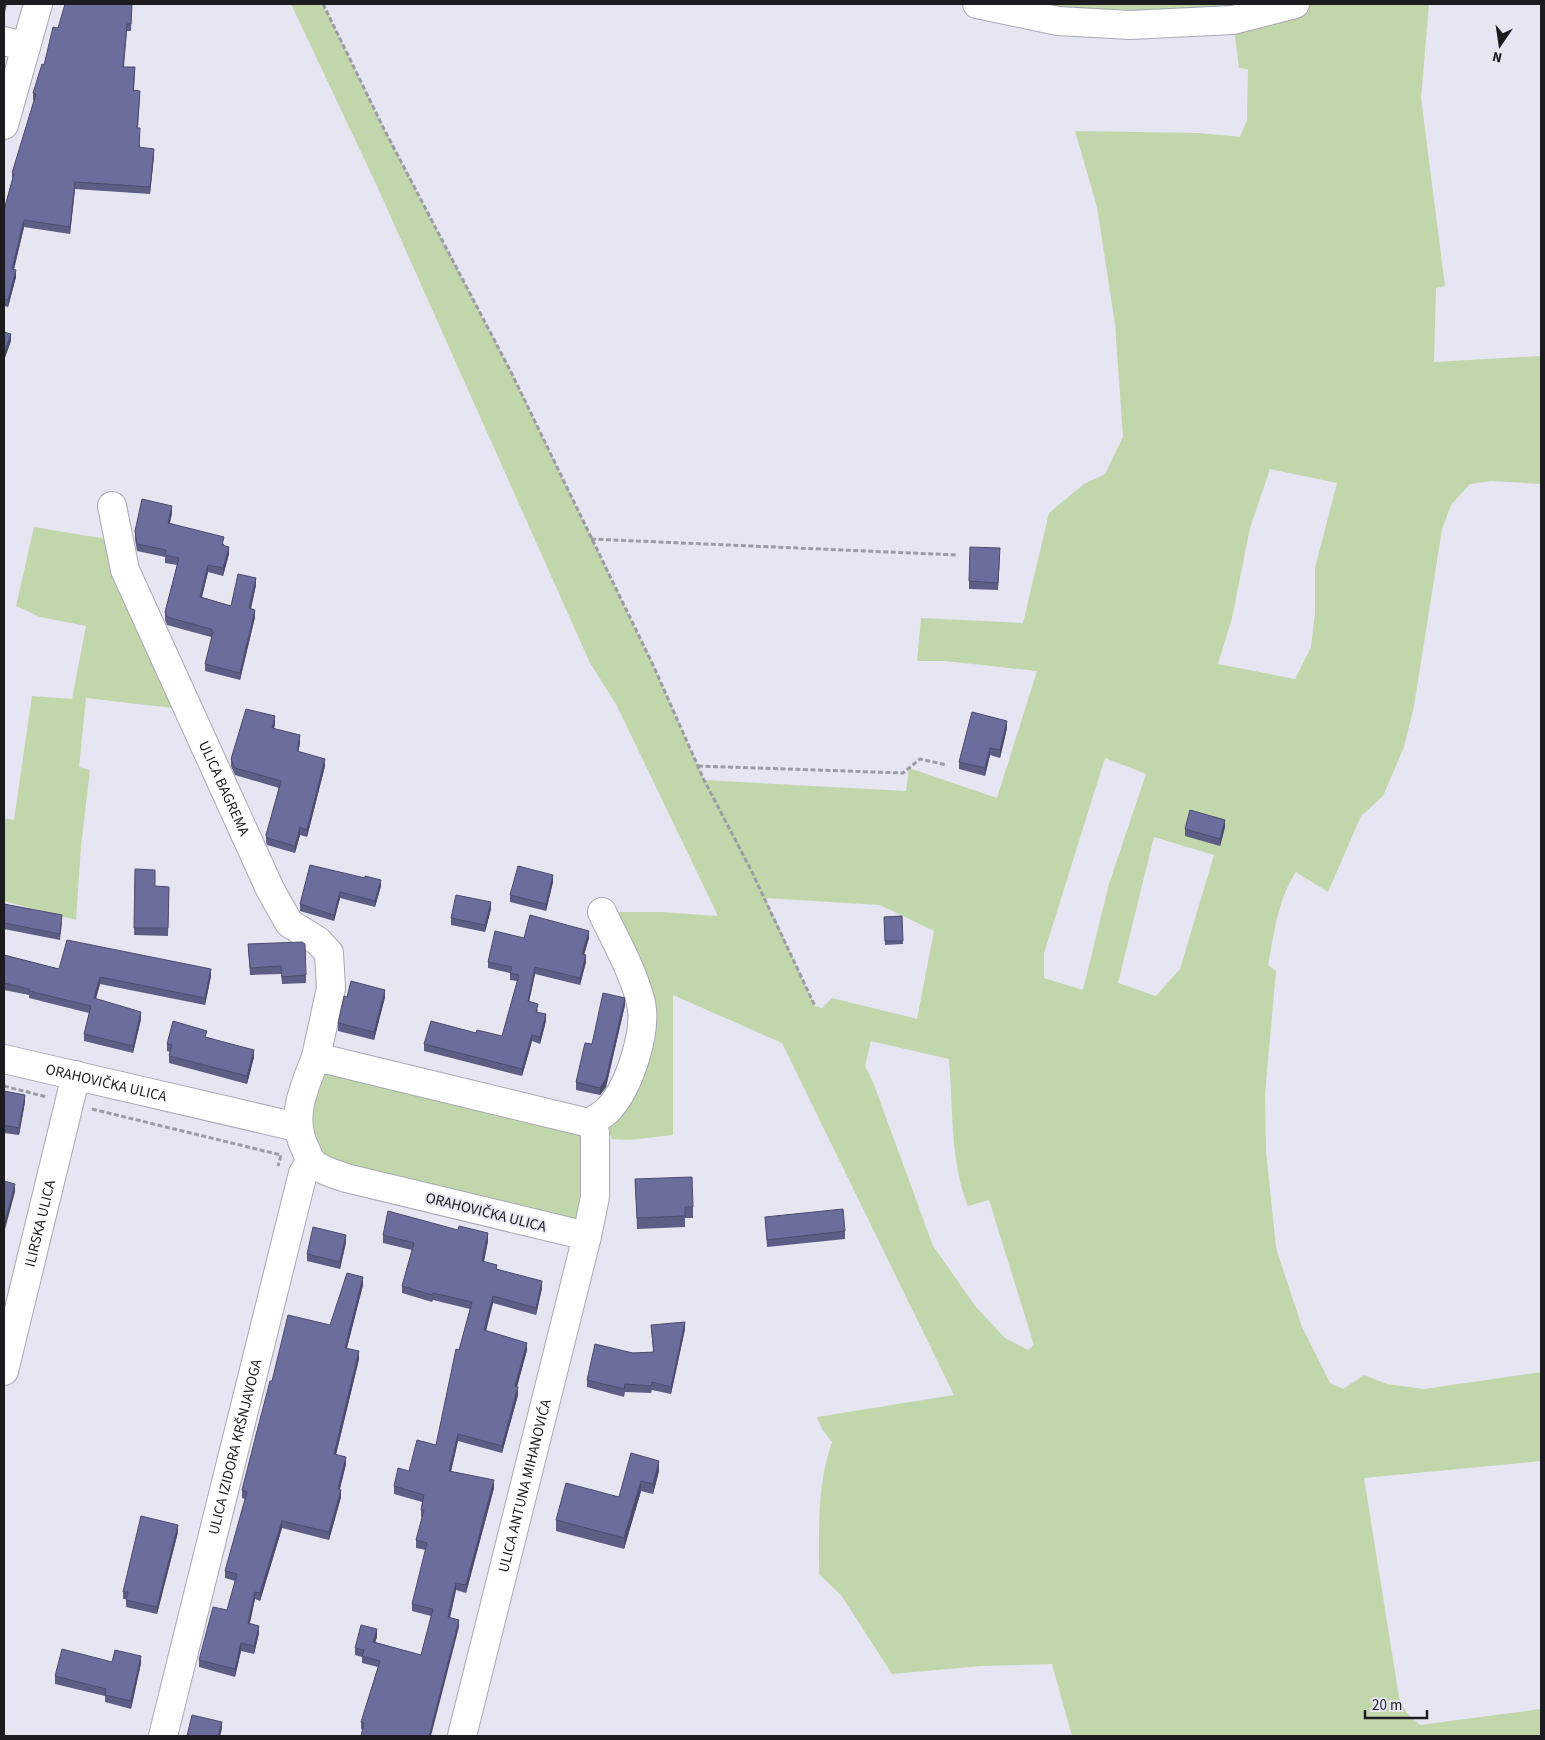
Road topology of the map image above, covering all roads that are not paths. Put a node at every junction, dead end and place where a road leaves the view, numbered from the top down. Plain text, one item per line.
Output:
1 (38, 4) edge
2 (977, 4) edge
3 (1295, 4) edge
4 (15, 44) edge
5 (4, 125) edge
6 (112, 506) dead end
7 (602, 912) dead end
8 (316, 1056) junction
9 (4, 1059) edge
10 (76, 1075) junction
11 (589, 1123) junction
12 (296, 1127) junction
13 (311, 1161) junction
14 (587, 1236) junction
15 (4, 1371) edge
16 (163, 1736) edge
17 (462, 1736) edge

1 - 4 street
2 - 3 street
4 - 5 street
6 - 8 street, ULICA BAGREMA
7 - 11 street
8 - 11 street
8 - 12 street
9 - 10 street, ORAHOVIČKA ULICA
10 - 12 street, ORAHOVIČKA ULICA
10 - 15 street, ILIRSKA ULICA
11 - 14 street
12 - 13 street
13 - 14 street, ORAHOVIČKA ULICA
13 - 16 street, ULICA IZIDORA KRŠNJAVOGA
14 - 17 street, ULICA ANTUNA MIHANOVIĆA

